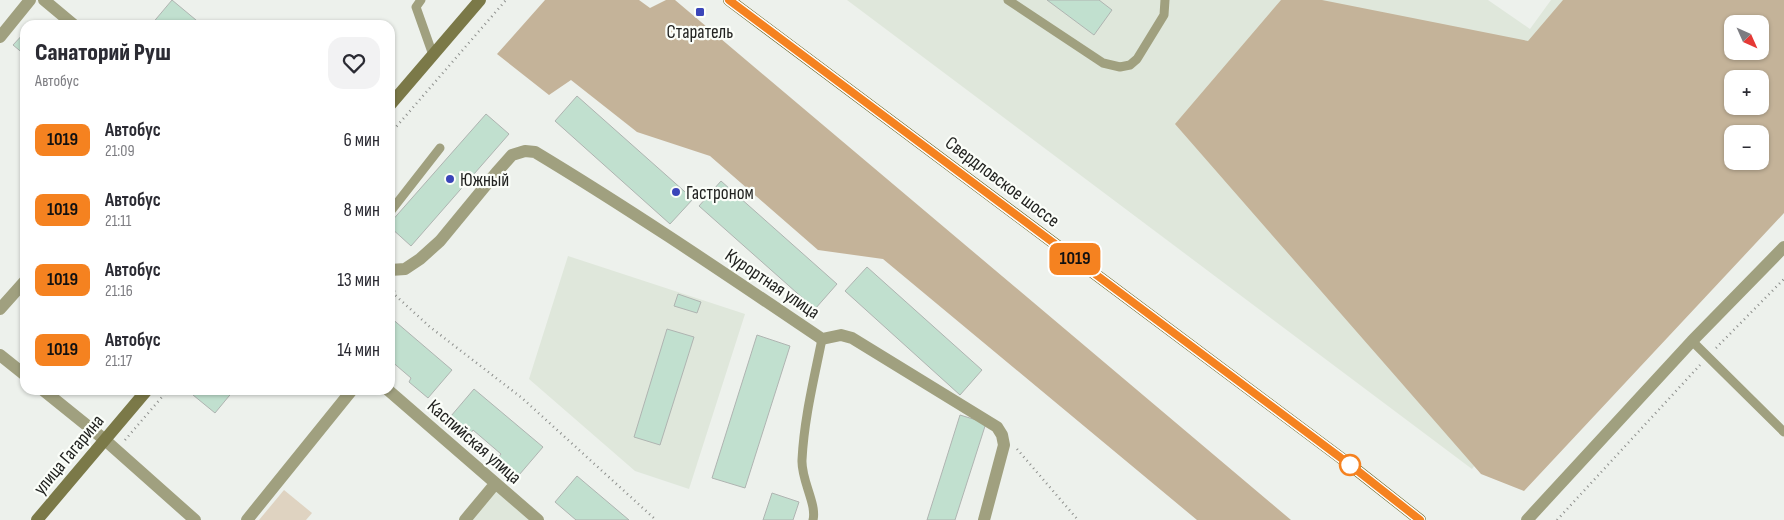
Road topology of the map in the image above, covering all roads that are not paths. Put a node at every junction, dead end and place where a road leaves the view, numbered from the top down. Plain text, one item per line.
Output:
1 (30, 0) edge
2 (44, 0) edge
3 (421, 0) edge
4 (480, 0) edge
5 (729, 0) edge
6 (1008, 0) edge
7 (1164, 0) edge
8 (68, 20) edge
9 (0, 37) edge
10 (433, 55) junction
11 (395, 99) edge
12 (440, 148) dead end
13 (395, 206) edge
14 (1784, 247) edge
15 (395, 271) edge
16 (20, 287) edge
17 (0, 310) edge
18 (822, 339) junction
19 (1692, 341) junction
20 (0, 355) edge
21 (20, 371) edge
22 (49, 395) edge
23 (143, 395) edge
24 (348, 395) edge
25 (394, 395) edge
26 (1784, 432) edge
27 (105, 440) junction
28 (495, 484) junction
29 (1535, 517) edge
30 (37, 520) edge
31 (195, 520) edge
32 (247, 520) edge
33 (465, 520) edge
34 (538, 520) edge
35 (813, 520) edge
36 (984, 520) edge
37 (1420, 520) edge

1 - 9 street
2 - 8 street
3 - 10 lane
4 - 10 street
5 - 37 main road, Свердловское шоссе
6 - 7 lane
10 - 11 street
12 - 13 lane
14 - 19 street
15 - 18 street, Курортная улица
16 - 17 street
18 - 35 lane
18 - 36 street, Курортная улица
19 - 26 lane
19 - 29 street
20 - 21 street
22 - 27 street
23 - 27 street, улица Гагарина
24 - 32 street
25 - 28 street, Каспийская улица
27 - 30 street, улица Гагарина
27 - 31 street
28 - 33 street
28 - 34 street, Каспийская улица

